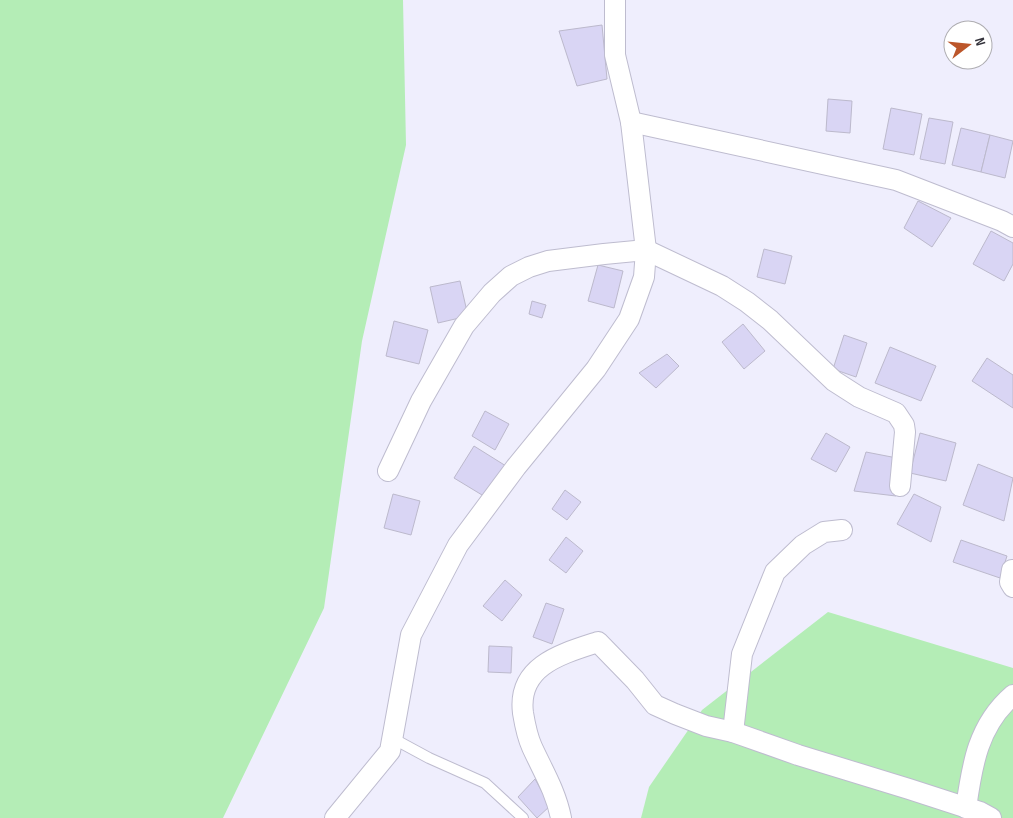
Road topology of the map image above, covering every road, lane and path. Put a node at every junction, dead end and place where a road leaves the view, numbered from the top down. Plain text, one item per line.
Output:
1 (615, 0) edge
2 (631, 122) junction
3 (1013, 227) edge
4 (646, 250) junction
5 (388, 471) dead end
6 (900, 486) dead end
7 (842, 530) dead end
8 (1013, 696) edge
9 (733, 732) junction
10 (392, 738) junction
11 (966, 808) junction
12 (335, 818) edge
13 (523, 818) edge
14 (561, 818) edge
15 (991, 818) edge

1 - 2 street
2 - 3 street
2 - 4 street
4 - 5 street
4 - 6 street
4 - 10 street
7 - 9 street
8 - 11 street
9 - 11 street
9 - 14 street
10 - 12 street
10 - 13 lane
11 - 15 street

